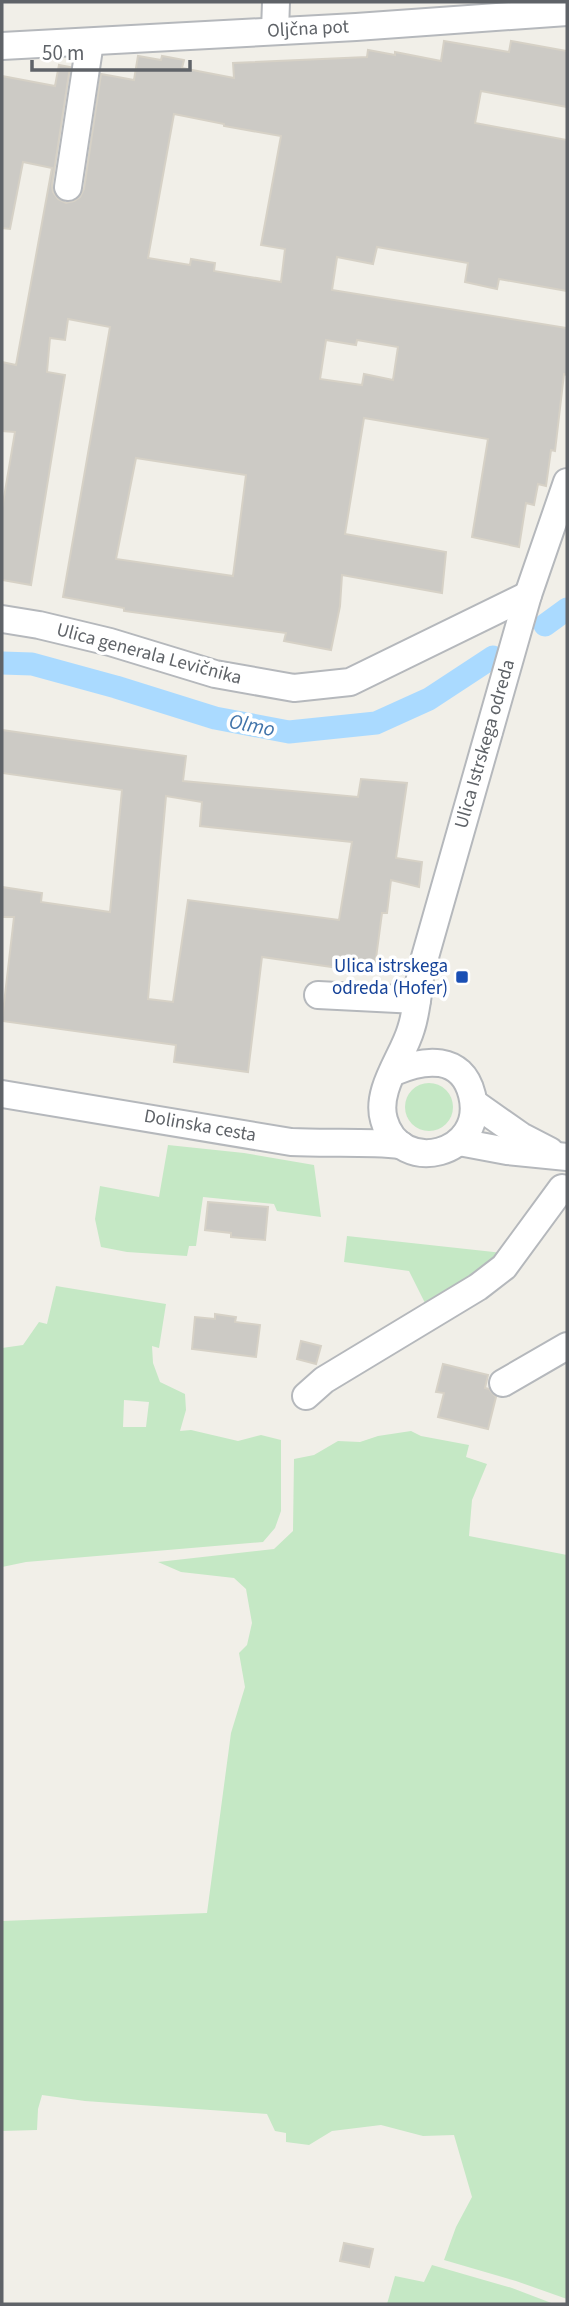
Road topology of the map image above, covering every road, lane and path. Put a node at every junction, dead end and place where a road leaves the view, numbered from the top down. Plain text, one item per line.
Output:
1 (276, 2) edge
2 (492, 10) edge
3 (567, 12) edge
4 (275, 31) junction
5 (90, 42) junction
6 (2, 46) edge
7 (68, 187) dead end
8 (567, 482) edge
9 (528, 595) junction
10 (2, 619) edge
11 (318, 995) dead end
12 (416, 1005) junction
13 (437, 1062) junction
14 (394, 1072) junction
15 (2, 1094) edge
16 (382, 1103) junction
17 (474, 1103) junction
18 (348, 1141) junction
19 (459, 1142) junction
20 (401, 1145) junction
21 (564, 1156) edge
22 (565, 1190) edge
23 (567, 1346) edge
24 (503, 1382) dead end
25 (306, 1396) dead end

1 - 4 street
2 - 3 street, Oljčna pot
2 - 4 street, Oljčna pot
4 - 5 street, Oljčna pot
5 - 6 street, Oljčna pot
5 - 7 street
8 - 9 street, Ulica Istrskega odreda
9 - 10 street, Ulica generala Levičnika
9 - 12 street, Ulica Istrskega odreda
11 - 12 street
12 - 13 street
12 - 14 street
13 - 14 street
13 - 17 street
14 - 16 street
15 - 18 street, Dolinska cesta
16 - 18 street
16 - 20 street
17 - 19 street
17 - 21 street
18 - 20 street, Dolinska cesta
19 - 20 street
19 - 21 street
21 - 22 street
22 - 25 street
23 - 24 street

